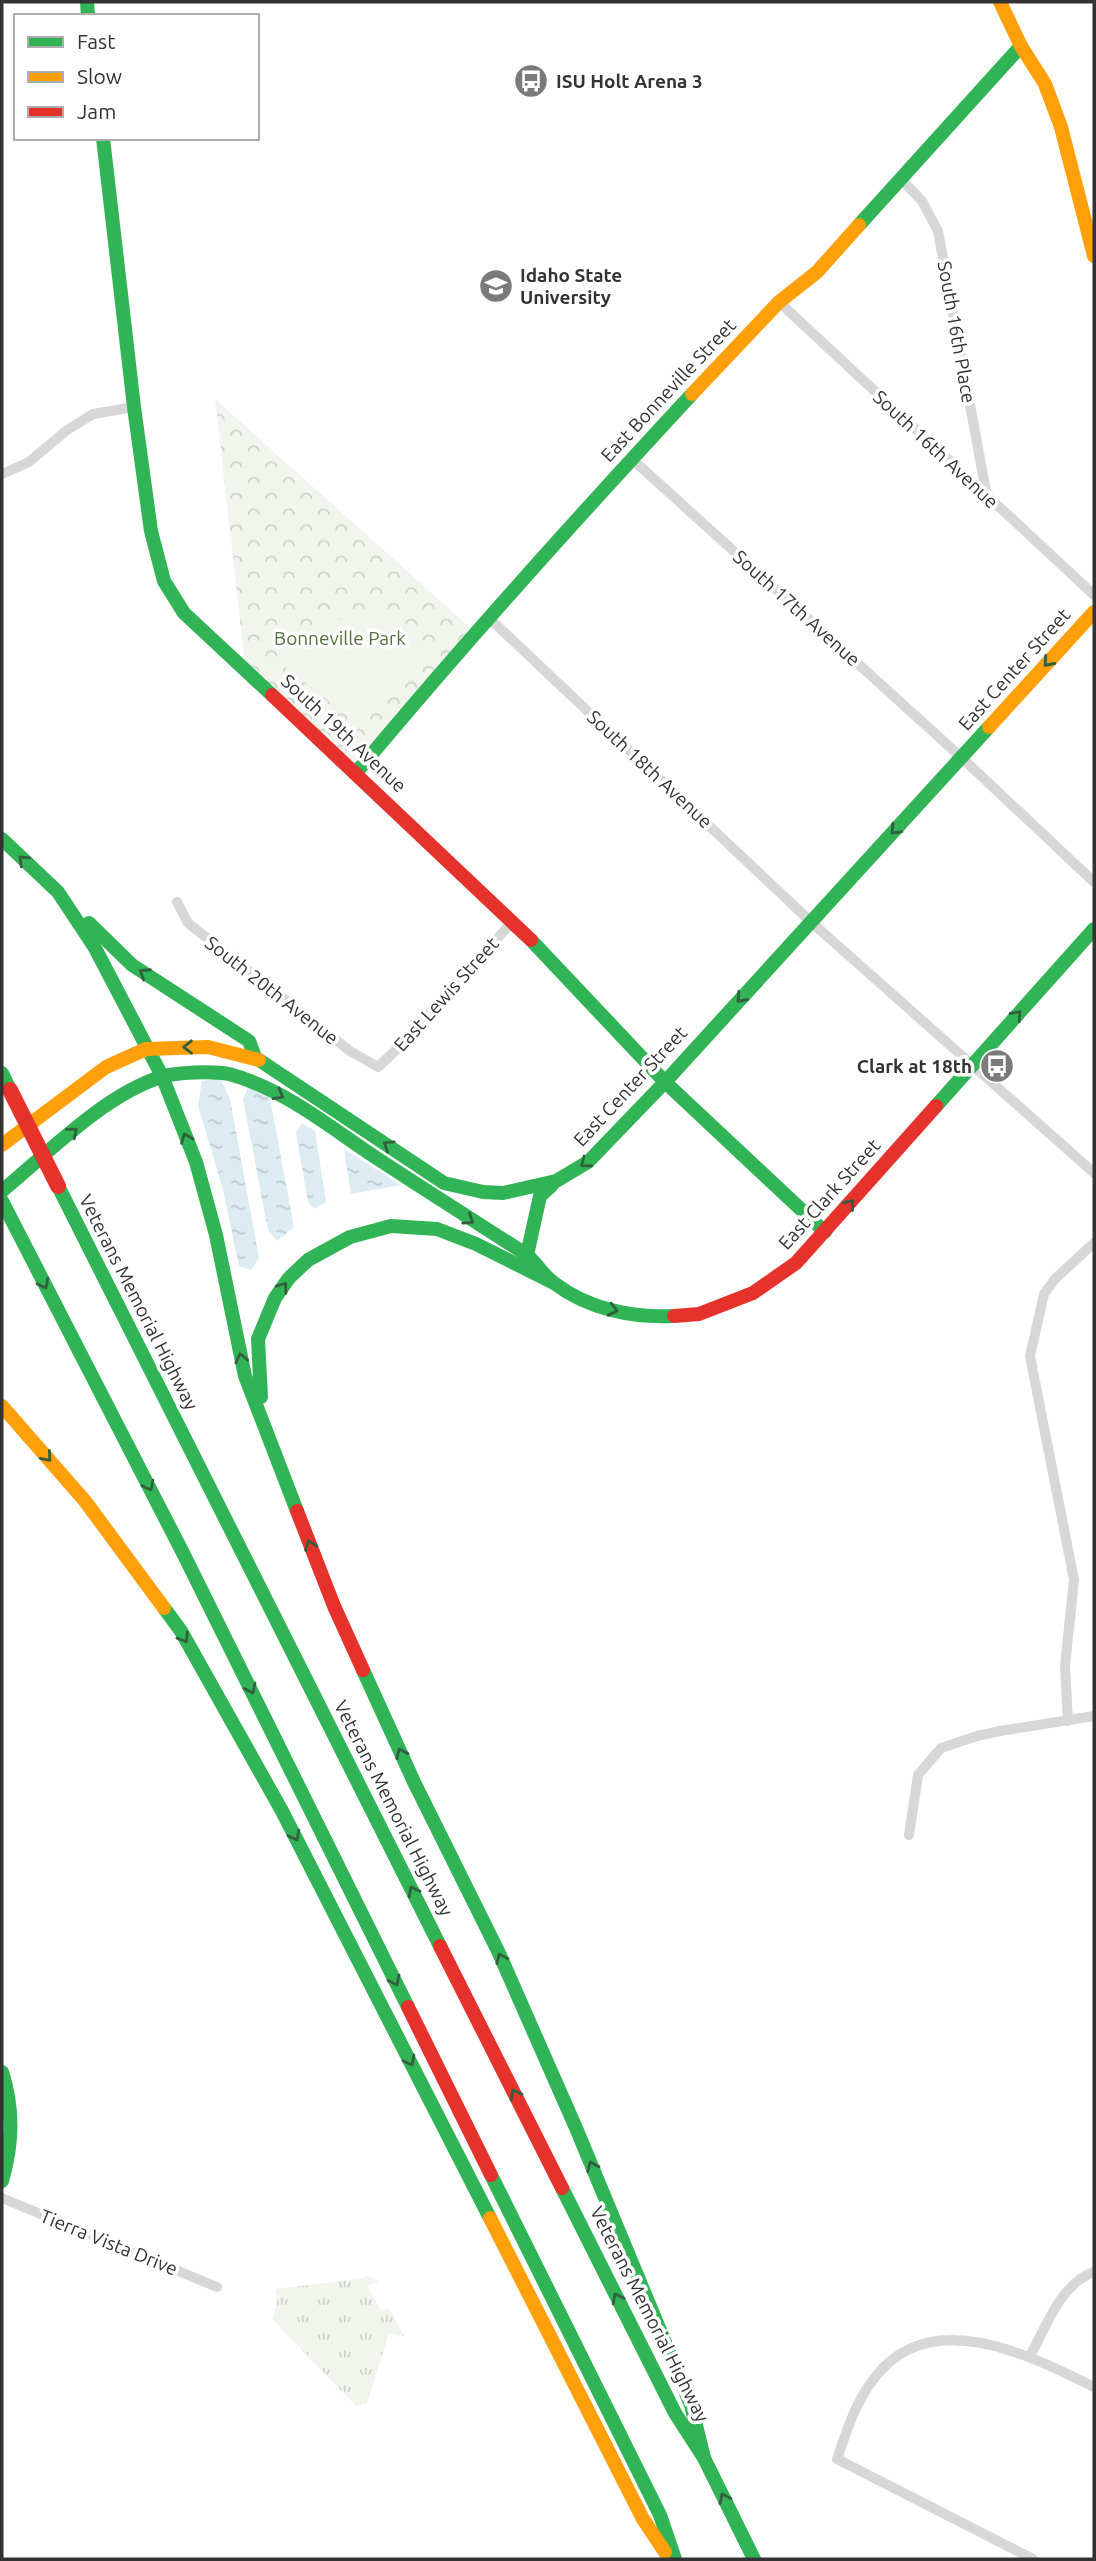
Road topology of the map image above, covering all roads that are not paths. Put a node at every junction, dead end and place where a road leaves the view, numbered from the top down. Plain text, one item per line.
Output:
1 (1000, 2) edge
2 (1021, 47) junction
3 (103, 140) edge
4 (900, 178) junction
5 (1094, 256) edge
6 (779, 302) junction
7 (134, 407) junction
8 (632, 459) junction
9 (2, 474) edge
10 (987, 497) junction
11 (1094, 595) edge
12 (1094, 612) edge
13 (489, 618) junction
14 (962, 758) junction
15 (356, 773) junction
16 (2, 839) edge
17 (1094, 882) edge
18 (58, 892) junction
19 (177, 902) dead end
20 (513, 921) junction
21 (810, 921) junction
22 (1094, 929) edge
23 (146, 1049) junction
24 (255, 1057) junction
25 (973, 1064) junction
26 (378, 1067) joint
27 (2, 1073) edge
28 (162, 1076) junction
29 (665, 1082) junction
30 (2, 1145) edge
31 (1094, 1173) edge
32 (556, 1181) junction
33 (2, 1191) edge
34 (2, 1201) edge
35 (825, 1232) junction
36 (1094, 1243) edge
37 (527, 1255) junction
38 (552, 1282) junction
39 (2, 1406) edge
40 (264, 1422) junction
41 (1094, 1716) edge
42 (1068, 1721) junction
43 (909, 1835) dead end
44 (2, 2072) edge
45 (2, 2181) edge
46 (2, 2198) edge
47 (1094, 2272) edge
48 (217, 2287) dead end
49 (1030, 2356) junction
50 (1094, 2387) edge
51 (704, 2458) junction
52 (673, 2559) edge
53 (754, 2559) edge
54 (1033, 2559) edge

1 - 2 main road
2 - 4 main road, East Bonneville Street
2 - 5 main road
3 - 7 main road, South 19th Avenue
4 - 6 main road, East Bonneville Street
4 - 10 street, South 16th Place
6 - 8 main road, East Bonneville Street
6 - 10 street, South 16th Avenue
7 - 9 street
7 - 15 main road, South 19th Avenue
8 - 13 main road, East Bonneville Street
8 - 14 street, South 17th Avenue
10 - 11 street, South 16th Avenue
12 -> 14 main road, East Center Street
13 - 15 main road, East Bonneville Street
13 - 21 street, South 18th Avenue
14 - 17 street, South 17th Avenue
14 -> 21 main road, East Center Street
15 - 20 main road, South 19th Avenue
18 -> 16 main road
18 - 23 main road
24 -> 18 main road
19 - 26 street, South 20th Avenue
20 - 26 street, East Lewis Street
20 - 29 main road, South 19th Avenue
21 - 25 street, South 18th Avenue
21 -> 29 main road, East Center Street
25 -> 22 main road, East Clark Street
24 -> 23 main road, East Center Street
23 - 28 main road
23 - 30 main road, East Center Street
32 -> 24 main road, East Center Street
25 - 31 street, South 18th Avenue
35 -> 25 main road, East Clark Street
51 -> 27 main road, Veterans Memorial Highway, bridge
33 -> 28 main road
28 -> 37 main road
40 -> 28 main road
29 -> 32 main road, East Center Street
29 - 35 main road, South 19th Avenue
32 - 37 main road
34 -> 52 main road
38 -> 35 main road, East Clark Street
36 - 42 street
37 - 38 main road, East Clark Street
40 -> 38 main road
39 -> 52 main road
51 -> 40 main road
41 - 42 street
42 - 43 street
44 - 45 main road
46 - 48 street, Tierra Vista Drive
47 - 49 street
49 - 50 street
49 - 54 street
53 -> 51 main road, Veterans Memorial Highway

